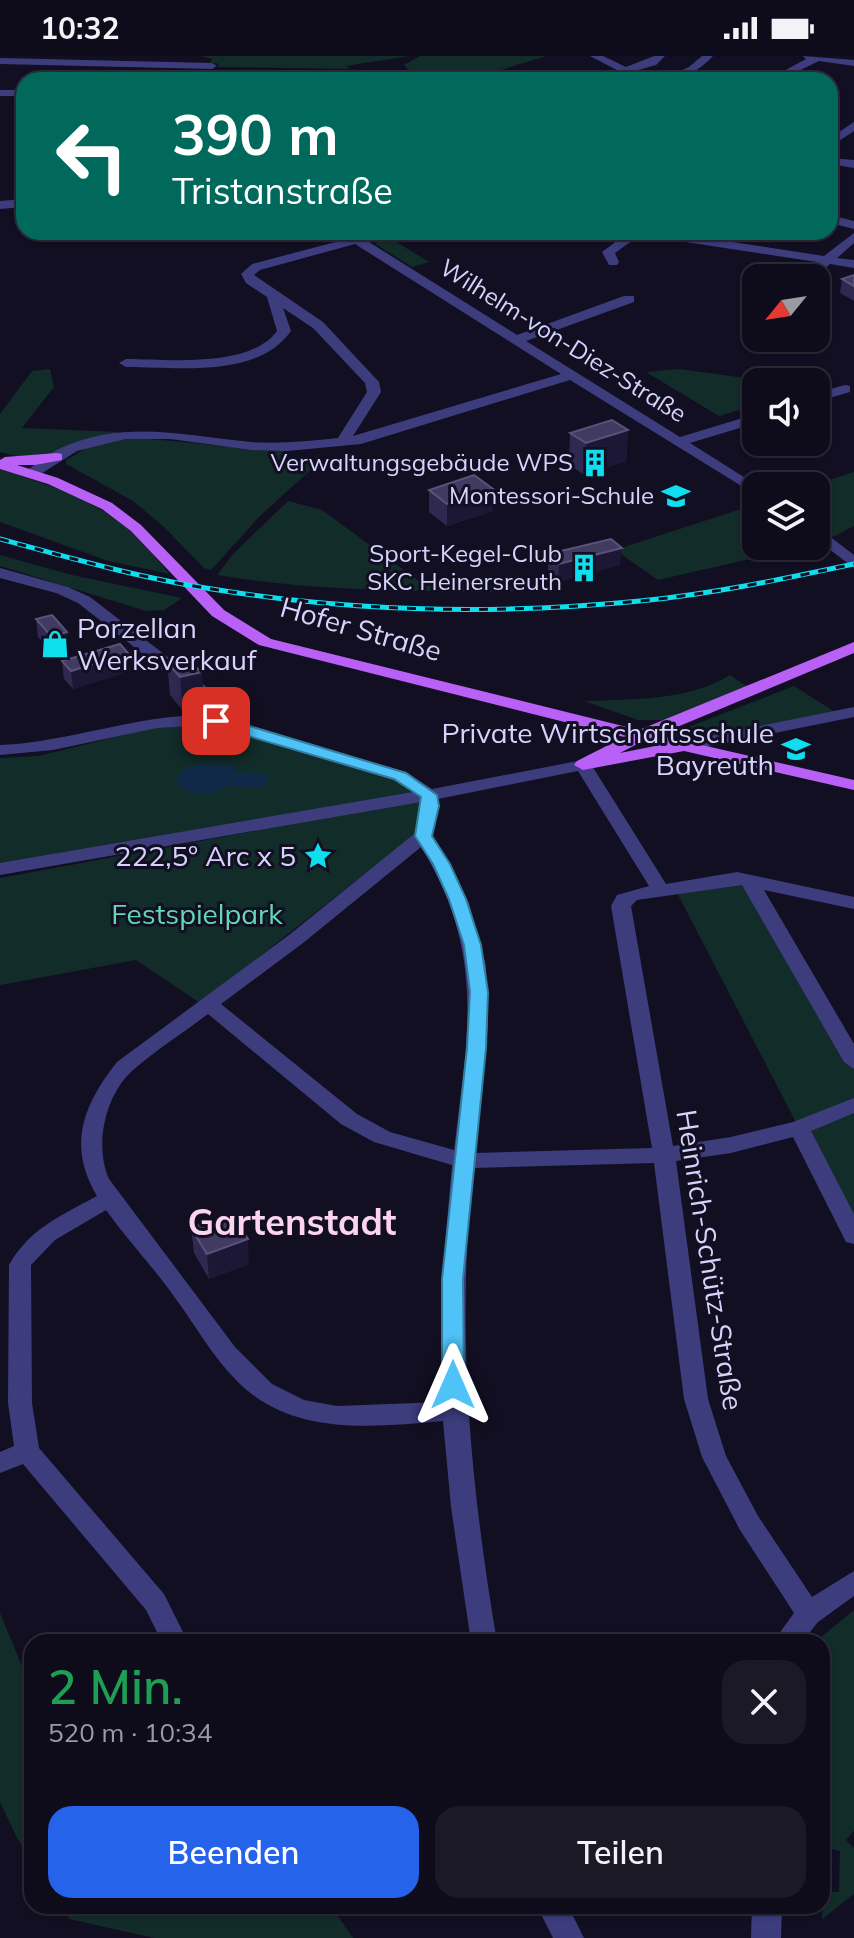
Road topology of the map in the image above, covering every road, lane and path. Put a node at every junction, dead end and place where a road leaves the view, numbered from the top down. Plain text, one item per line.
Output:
1 (595, 56) edge
2 (660, 56) edge
3 (708, 56) edge
4 (815, 57) edge
5 (12, 59) edge
6 (52, 59) edge
7 (93, 60) edge
8 (113, 60) edge
9 (0, 61) edge
10 (854, 63) edge
11 (212, 66) dead end
12 (627, 70) junction
13 (631, 72) edge
14 (686, 72) edge
15 (787, 72) edge
16 (854, 125) edge
17 (838, 138) edge
18 (854, 237) edge
19 (357, 240) joint
20 (627, 240) edge
21 (694, 240) edge
22 (825, 259) junction
23 (613, 262) dead end
24 (820, 264) edge
25 (854, 264) edge
26 (273, 295) junction
27 (629, 299) dead end
28 (516, 340) junction
29 (126, 363) dead end
30 (572, 375) junction
31 (845, 389) dead end
32 (830, 394) edge
33 (742, 422) edge
34 (680, 442) junction
35 (342, 443) junction
36 (60, 455) junction
37 (3, 461) edge
38 (35, 470) junction
39 (71, 478) junction
40 (742, 482) edge
41 (830, 543) edge
42 (854, 563) edge
43 (0, 573) edge
44 (854, 647) edge
45 (854, 712) edge
46 (216, 721) junction
47 (585, 723) junction
48 (664, 725) junction
49 (640, 736) junction
50 (686, 746) junction
51 (0, 750) edge
52 (624, 750) junction
53 (590, 760) junction
54 (854, 785) edge
55 (429, 795) junction
56 (423, 836) junction
57 (0, 869) edge
58 (749, 880) junction
59 (660, 889) junction
60 (854, 903) edge
61 (208, 1004) junction
62 (854, 1062) edge
63 (854, 1105) edge
64 (799, 1128) junction
65 (664, 1155) junction
66 (464, 1161) junction
67 (111, 1198) junction
68 (854, 1236) edge
69 (453, 1411) junction
70 (27, 1451) junction
71 (0, 1463) edge
72 (854, 1582) edge
73 (809, 1614) junction
74 (171, 1634) edge
75 (483, 1634) edge
76 (793, 1634) edge
77 (556, 1914) edge
78 (767, 1914) edge
79 (569, 1938) edge
80 (766, 1938) edge

1 - 12 street
2 - 12 street
3 - 14 street
4 - 10 street
4 - 15 street
5 - 6 street
5 - 9 street
6 - 7 street
7 - 8 street
8 - 11 street
12 - 13 street
16 - 17 street
18 - 22 street
19 - 26 street
19 - 28 street, Wilhelm-von-Diez-Straße
20 - 23 street
21 - 22 street
22 - 24 street
22 - 25 street
26 - 29 street
26 - 35 street
27 - 28 street
28 - 30 street, Wilhelm-von-Diez-Straße
30 - 34 street, Wilhelm-von-Diez-Straße
30 - 35 street
31 - 32 street
33 - 34 street
34 - 40 street, Wilhelm-von-Diez-Straße
35 - 36 street
36 - 37 main road
36 - 38 street
36 - 39 main road
37 - 38 main road, Hofer Straße
38 - 39 main road, Hofer Straße
38 - 47 main road, Hofer Straße
39 - 48 main road, Hofer Straße
41 - 42 street
43 - 46 street
44 - 48 main road
45 - 50 street
46 - 51 street
46 - 55 street
47 - 49 main road, Hofer Straße
47 - 53 main road
48 - 49 main road
49 - 50 main road, Hofer Straße
49 - 52 main road
50 - 52 main road
50 - 54 main road, Hofer Straße
52 - 53 main road
53 - 55 street
53 - 59 street
55 - 56 street
55 - 57 street
56 - 61 street
56 - 66 street
58 - 59 street
58 - 60 street
58 - 62 street
59 - 65 street, Heinrich-Schütz-Straße
61 - 66 street
61 - 67 street
63 - 64 street
64 - 65 street
64 - 68 street
65 - 66 street
65 - 73 street, Heinrich-Schütz-Straße
66 - 69 street
67 - 69 street
67 - 70 street
69 - 75 street
70 - 71 street
70 - 74 street
72 - 73 street
73 - 76 street
77 - 79 street
78 - 80 street

